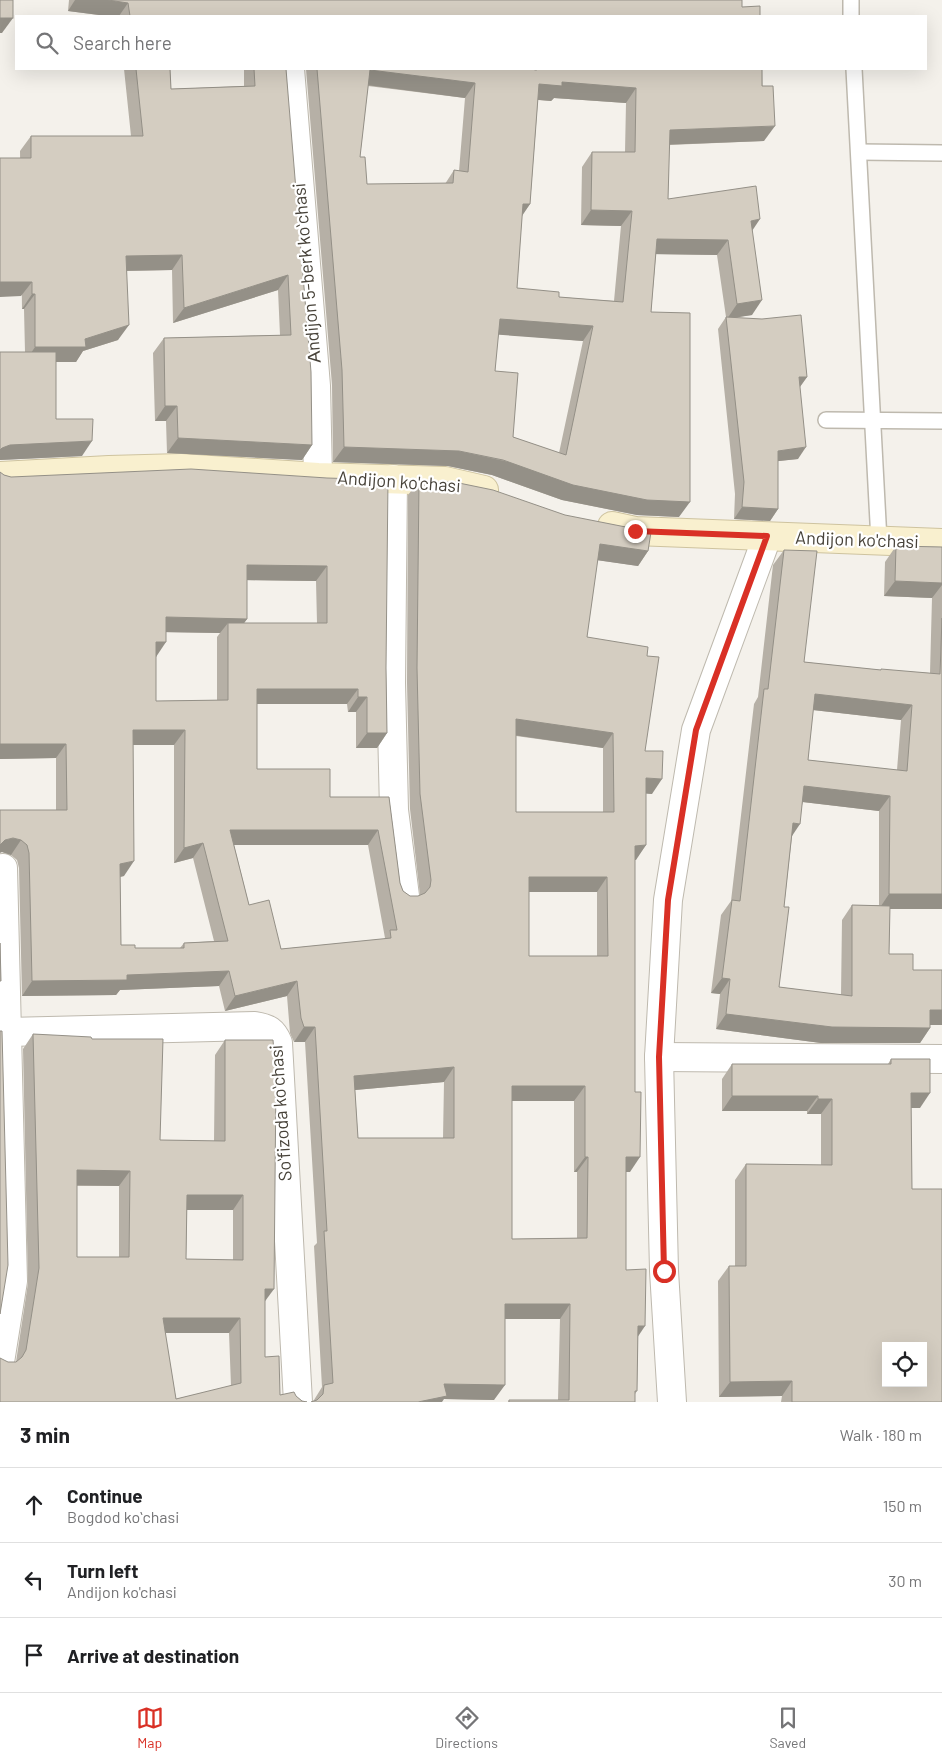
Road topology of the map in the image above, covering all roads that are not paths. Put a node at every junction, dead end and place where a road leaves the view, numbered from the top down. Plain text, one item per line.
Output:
1 (850, 0) edge
2 (851, 15) edge
3 (290, 70) edge
4 (854, 70) edge
5 (859, 152) junction
6 (942, 153) edge
7 (826, 420) dead end
8 (872, 421) junction
9 (942, 421) edge
10 (0, 476) edge
11 (318, 477) junction
12 (393, 479) junction
13 (505, 496) edge
14 (587, 521) edge
15 (767, 536) junction
16 (879, 542) junction
17 (942, 543) edge
18 (3, 868) dead end
19 (405, 896) edge
20 (7, 1032) junction
21 (659, 1057) junction
22 (942, 1059) edge
23 (0, 1362) edge
24 (298, 1402) edge
25 (672, 1402) edge

1 - 2 lane
3 - 11 street, Аndijon 5-berk koʻchasi
4 - 5 lane
5 - 6 lane
5 - 8 lane
7 - 8 lane
8 - 9 lane
8 - 16 lane
10 - 11 street, Andijon ko'chasi
11 - 12 street, Andijon ko'chasi
12 - 13 street, Andijon ko'chasi
12 - 19 street
14 - 15 street, Andijon ko'chasi
15 - 16 street, Andijon ko'chasi
15 - 21 street
16 - 17 street, Andijon ko'chasi
18 - 20 street
20 - 23 street
20 - 24 street, Soʻfizoda koʻchasi
21 - 22 street
21 - 25 street

